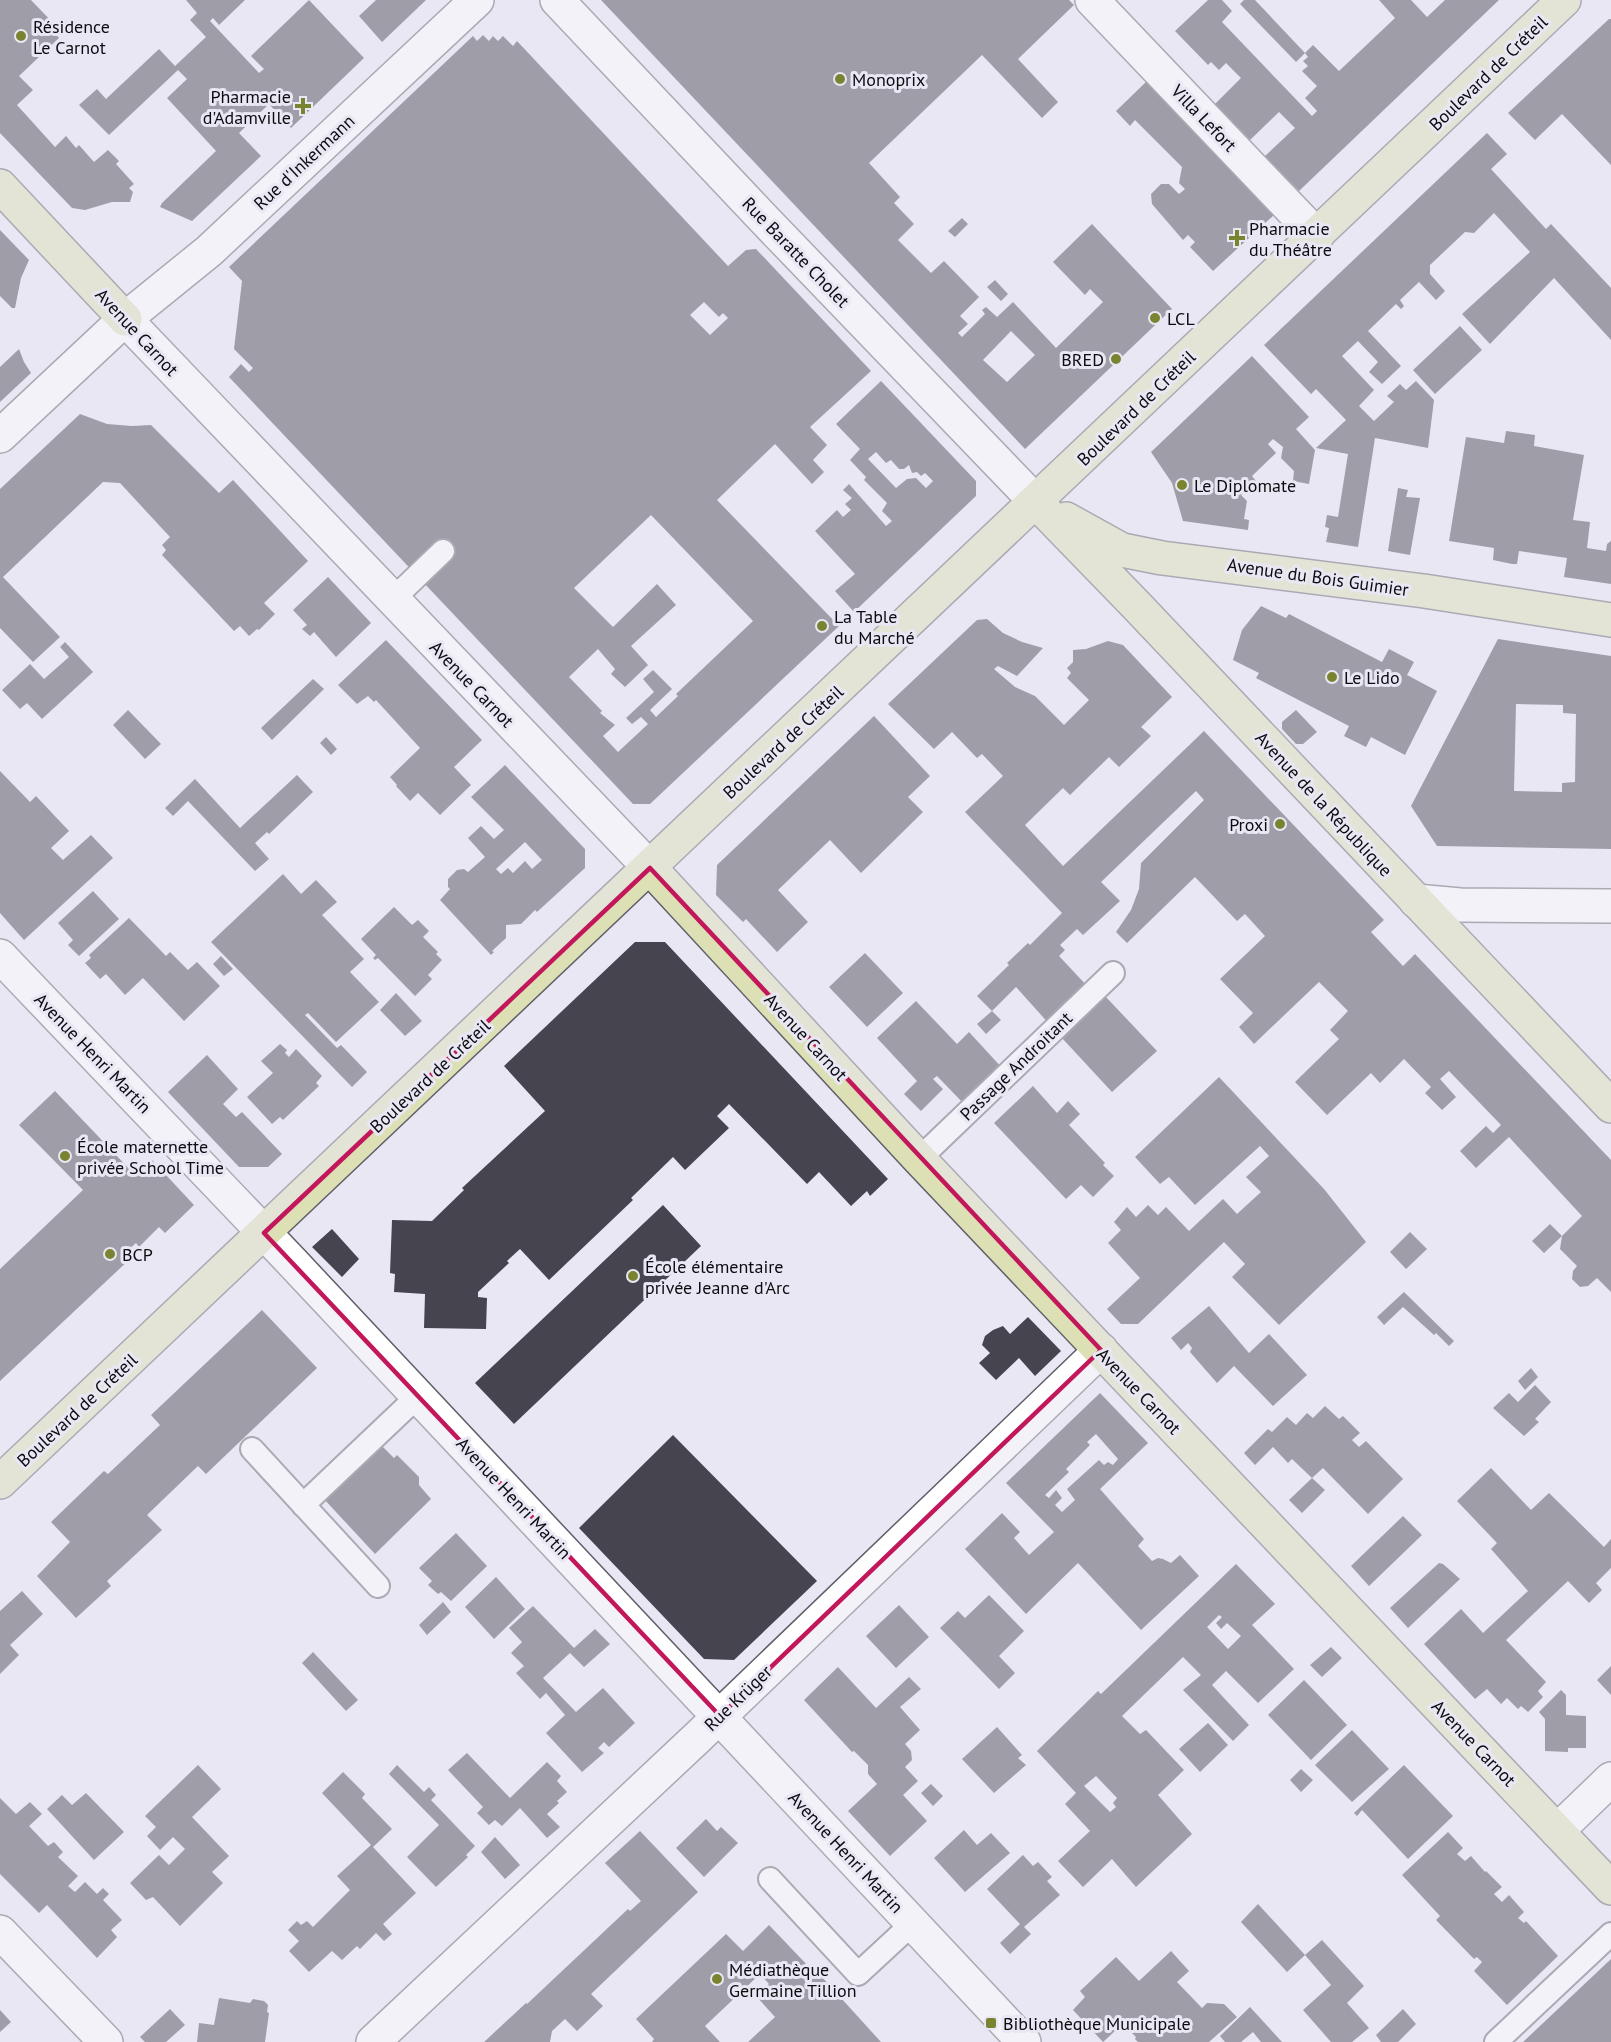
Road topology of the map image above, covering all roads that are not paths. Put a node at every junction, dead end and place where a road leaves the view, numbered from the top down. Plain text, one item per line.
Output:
1 (477, 0) edge
2 (558, 0) edge
3 (1092, 0) edge
4 (1564, 0) edge
5 (0, 186) edge
6 (1317, 236) junction
7 (125, 319) junction
8 (0, 436) edge
9 (1036, 502) junction
10 (443, 551) dead end
11 (392, 600) junction
12 (1611, 620) edge
13 (650, 868) junction
14 (1416, 901) junction
15 (1611, 906) edge
16 (0, 956) edge
17 (1113, 973) dead end
18 (1611, 1106) edge
19 (919, 1159) junction
20 (264, 1233) junction
21 (1101, 1350) junction
22 (418, 1396) junction
23 (252, 1449) dead end
24 (0, 1482) edge
25 (303, 1505) junction
26 (378, 1586) dead end
27 (720, 1716) junction
28 (1611, 1779) edge
29 (1557, 1831) junction
30 (770, 1879) dead end
31 (1611, 1888) edge
32 (912, 1924) junction
33 (0, 1932) edge
34 (1611, 1934) edge
35 (106, 2042) edge
36 (373, 2042) edge
37 (1024, 2042) edge
38 (1496, 2042) edge

1 - 7 street, Rue d'Inkermann
2 - 9 street, Rue Baratte Cholet
3 - 6 street, Villa Lefort
4 - 6 street, Boulevard de Créteil
5 - 7 street, Avenue Carnot
6 - 9 street, Boulevard de Créteil
7 - 8 street, Rue d'Inkermann
7 - 11 street, Avenue Carnot
9 - 12 street, Avenue du Bois Guimier
9 - 13 street, Boulevard de Créteil
9 - 14 street, Avenue de la République
10 - 11 lane
11 - 13 street, Avenue Carnot
13 - 19 street, Avenue Carnot
13 - 20 street, Boulevard de Créteil
14 - 15 street
14 - 18 street, Avenue de la République
16 - 20 street, Avenue Henri Martin
17 - 19 lane, Passage Androitant
19 - 21 street, Avenue Carnot
20 - 22 street, Avenue Henri Martin
20 - 24 street, Boulevard de Créteil
21 - 27 street, Rue Krüger
21 - 29 street, Avenue Carnot
22 - 25 lane
22 - 27 street, Avenue Henri Martin
23 - 25 lane
25 - 26 lane
27 - 32 street, Avenue Henri Martin
27 - 36 street, Rue Krüger
28 - 29 street
29 - 31 street, Avenue Carnot
30 - 32 lane
32 - 37 street, Avenue Henri Martin
33 - 35 street
34 - 38 lane

